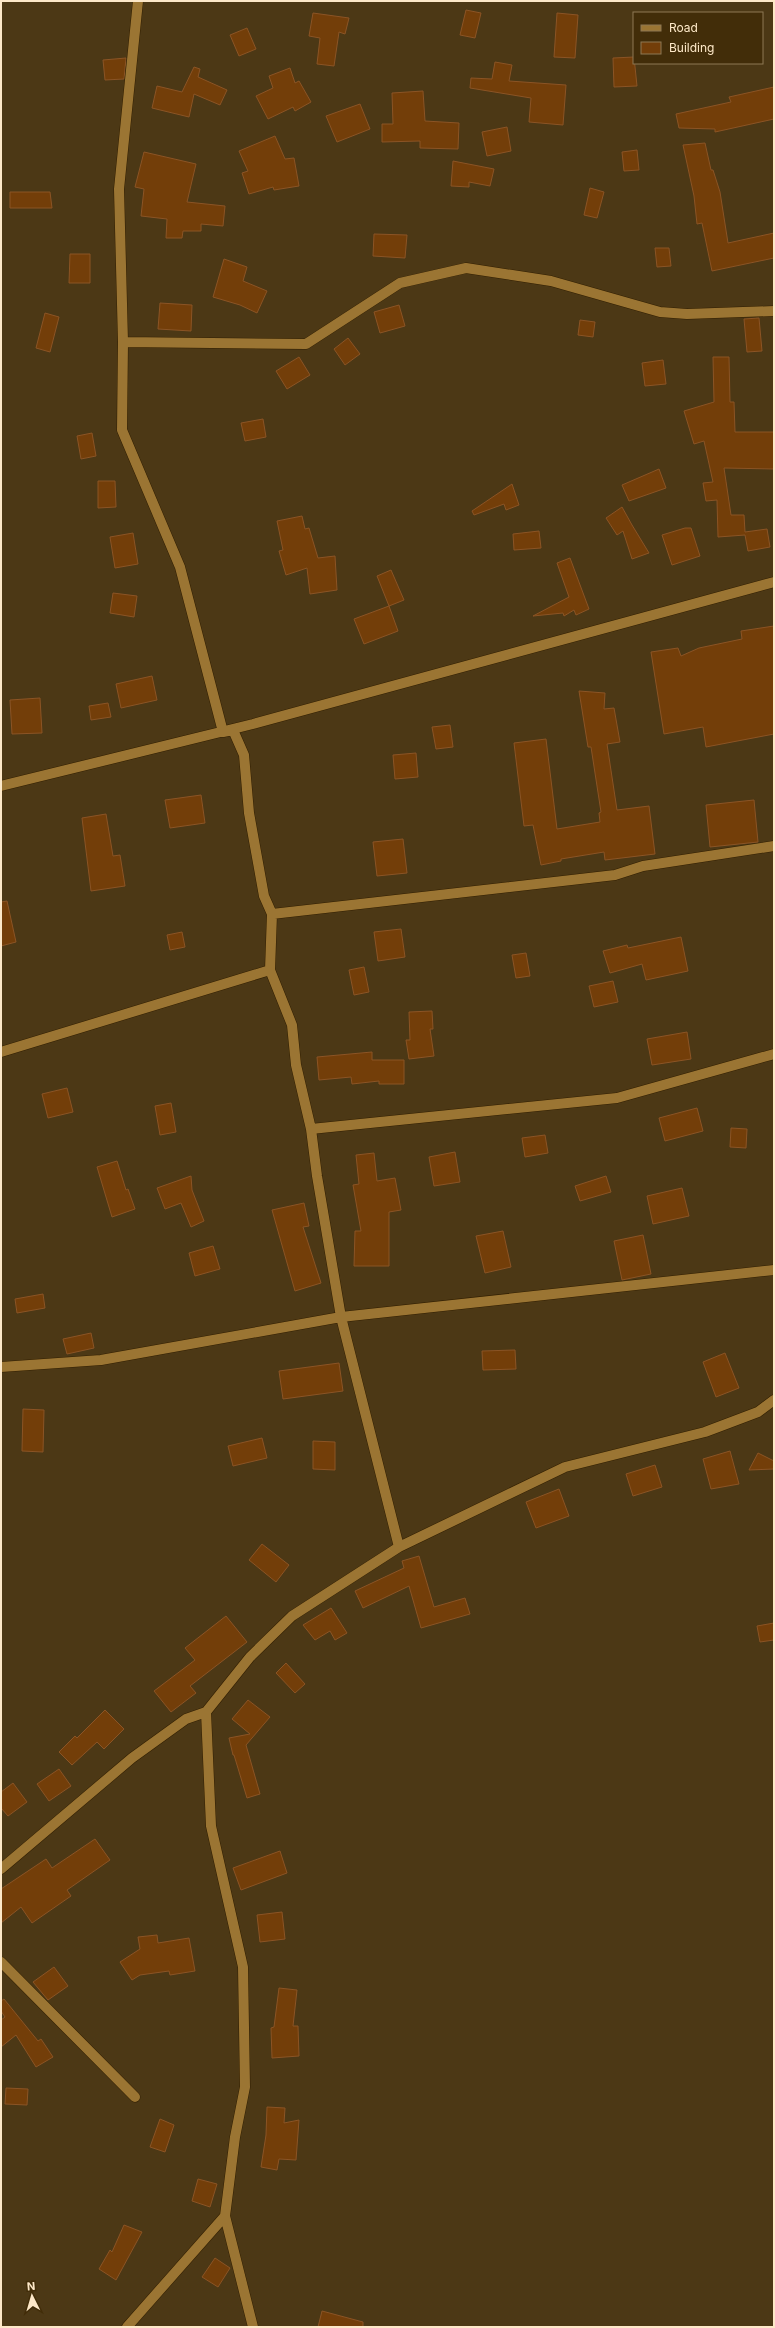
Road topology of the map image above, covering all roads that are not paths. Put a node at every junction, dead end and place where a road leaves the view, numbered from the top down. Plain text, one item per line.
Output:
1 (138, 1) edge
2 (774, 311) edge
3 (123, 342) junction
4 (774, 582) edge
5 (223, 732) junction
6 (1, 786) edge
7 (774, 846) edge
8 (272, 914) junction
9 (270, 970) junction
10 (1, 1052) edge
11 (774, 1054) edge
12 (311, 1129) junction
13 (774, 1270) edge
14 (342, 1317) junction
15 (1, 1367) edge
16 (774, 1400) edge
17 (398, 1547) junction
18 (206, 1712) junction
19 (1, 1869) edge
20 (1, 1962) edge
21 (134, 2097) dead end
22 (225, 2216) junction
23 (127, 2327) edge
24 (253, 2327) edge

1 - 3 street
2 - 3 street
3 - 5 street
4 - 5 street
5 - 6 street
5 - 8 street
7 - 8 street
8 - 9 street
9 - 10 street
9 - 12 street
11 - 12 street
12 - 14 street
13 - 14 street
14 - 15 street
14 - 17 street
16 - 17 street
17 - 18 street
18 - 19 street
18 - 22 street
20 - 21 street
22 - 23 street
22 - 24 street

